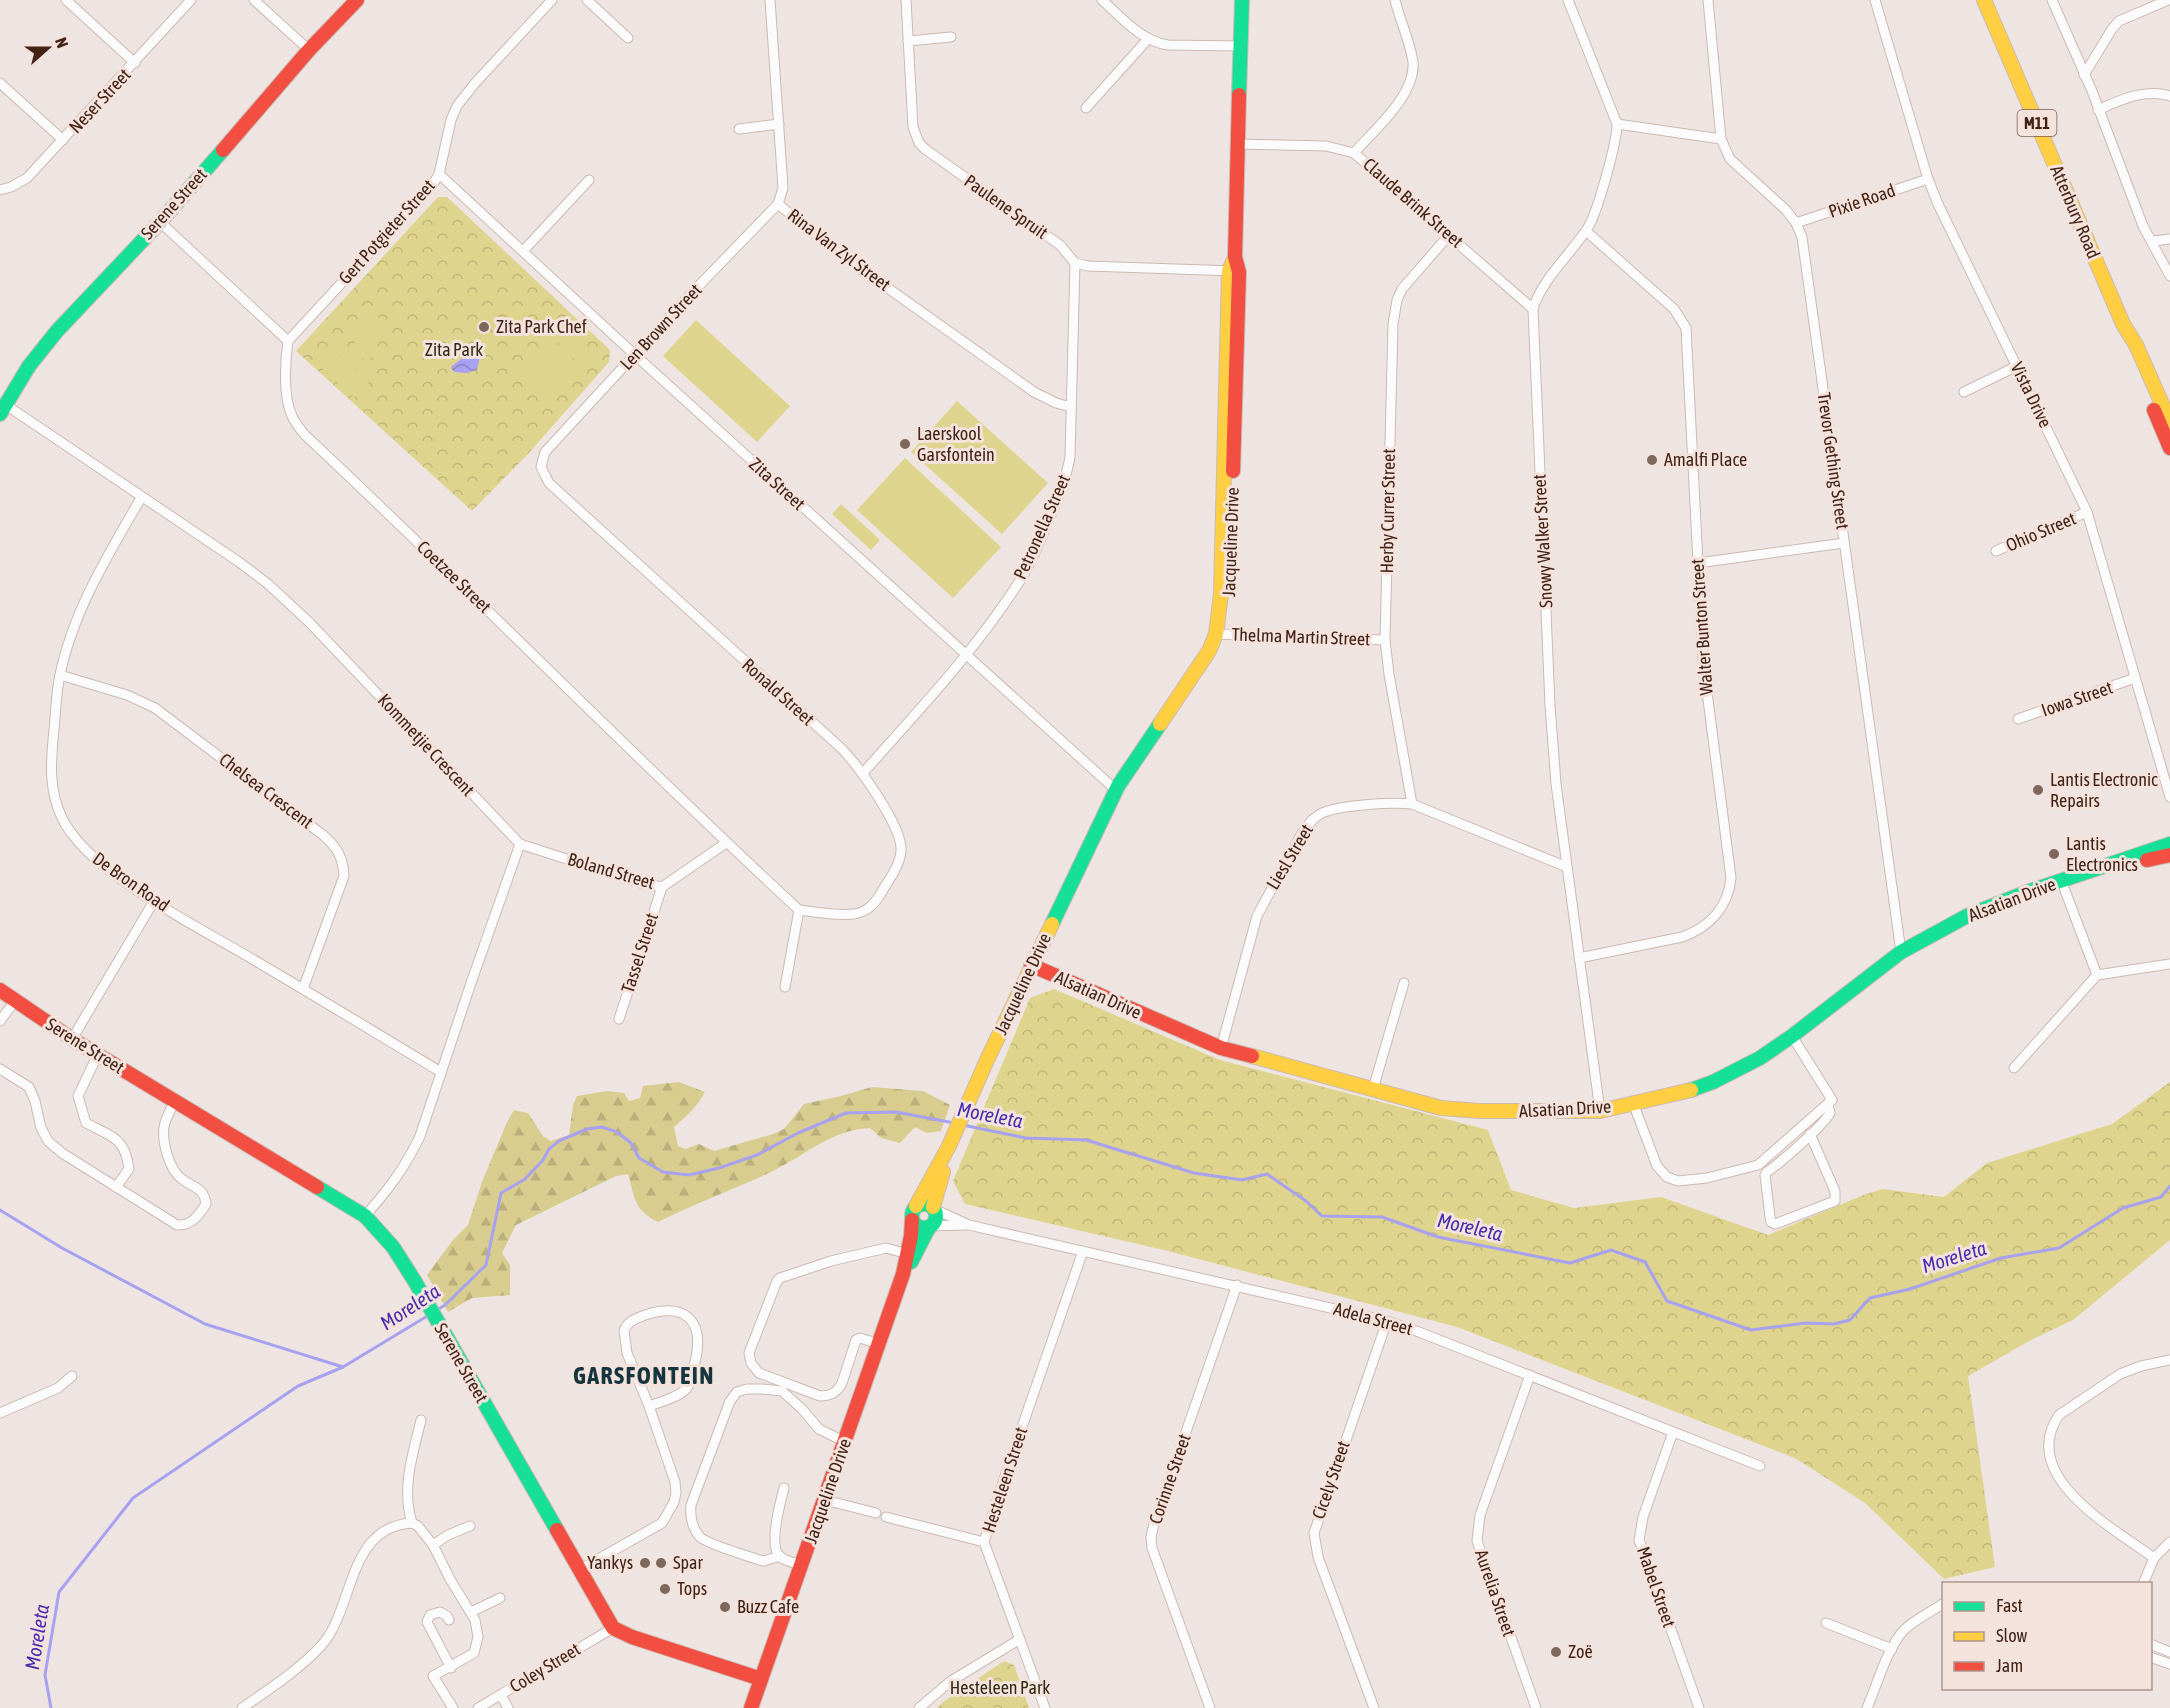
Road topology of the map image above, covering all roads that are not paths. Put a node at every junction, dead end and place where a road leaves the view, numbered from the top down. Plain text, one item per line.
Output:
1 (66, 0) edge
2 (191, 0) edge
3 (254, 0) edge
4 (357, 0) edge
5 (552, 0) edge
6 (587, 0) edge
7 (771, 0) edge
8 (906, 0) edge
9 (1102, 0) edge
10 (1242, 0) edge
11 (1395, 0) edge
12 (1568, 0) edge
13 (1708, 0) edge
14 (1875, 0) edge
15 (1984, 0) edge
16 (2052, 0) edge
17 (2168, 0) edge
18 (951, 37) dead end
19 (628, 38) dead end
20 (1148, 39) junction
21 (908, 41) junction
22 (1240, 46) junction
23 (309, 50) junction
24 (135, 63) junction
25 (2084, 75) junction
26 (0, 83) edge
27 (2170, 96) edge
28 (1086, 108) dead end
29 (2098, 110) junction
30 (779, 124) junction
31 (1617, 124) junction
32 (739, 129) dead end
33 (1721, 139) junction
34 (63, 140) junction
35 (1238, 144) junction
36 (1354, 153) junction
37 (439, 174) junction
38 (1929, 179) junction
39 (589, 180) dead end
40 (0, 190) edge
41 (778, 204) junction
42 (159, 222) junction
43 (1796, 223) junction
44 (1586, 231) junction
45 (1449, 235) junction
46 (2170, 239) edge
47 (2153, 241) junction
48 (524, 250) junction
49 (1075, 263) junction
50 (1234, 271) junction
51 (2170, 276) edge
52 (1533, 309) junction
53 (2123, 324) junction
54 (288, 341) junction
55 (635, 355) junction
56 (2017, 366) junction
57 (1964, 392) dead end
58 (1071, 407) junction
59 (3, 410) edge
60 (2170, 422) edge
61 (2170, 448) edge
62 (545, 452) joint
63 (141, 498) junction
64 (2087, 512) junction
65 (1844, 543) junction
66 (1996, 551) dead end
67 (1698, 564) junction
68 (1220, 635) junction
69 (1385, 640) junction
70 (965, 655) junction
71 (60, 675) junction
72 (2135, 678) junction
73 (2018, 719) dead end
74 (863, 773) junction
75 (1117, 791) junction
76 (2170, 797) edge
77 (1412, 804) junction
78 (726, 843) junction
79 (520, 844) junction
80 (2170, 844) edge
81 (2170, 855) edge
82 (1567, 867) junction
83 (2097, 869) junction
84 (2061, 880) junction
85 (662, 886) junction
86 (154, 900) junction
87 (799, 910) junction
88 (1901, 952) junction
89 (1580, 958) junction
90 (2170, 964) edge
91 (1031, 965) junction
92 (2097, 975) junction
93 (1404, 982) dead end
94 (785, 987) dead end
95 (303, 989) junction
96 (0, 990) edge
97 (15, 1000) junction
98 (619, 1019) dead end
99 (0, 1020) edge
100 (1792, 1036) junction
101 (72, 1039) junction
102 (1221, 1048) junction
103 (98, 1054) junction
104 (2014, 1068) dead end
105 (0, 1069) edge
106 (441, 1072) junction
107 (1373, 1089) junction
108 (174, 1101) junction
109 (1830, 1101) junction
110 (1633, 1104) junction
111 (1600, 1110) junction
112 (1810, 1134) junction
113 (951, 1140) junction
114 (116, 1187) junction
115 (916, 1206) junction
116 (933, 1208) junction
117 (365, 1216) junction
118 (912, 1220) junction
119 (969, 1225) junction
120 (930, 1227) junction
121 (1083, 1251) junction
122 (908, 1254) junction
123 (903, 1274) junction
124 (1237, 1285) junction
125 (1387, 1321) junction
126 (879, 1344) junction
127 (2170, 1360) edge
128 (1530, 1375) junction
129 (72, 1376) dead end
130 (649, 1406) junction
131 (0, 1413) edge
132 (421, 1420) dead end
133 (1673, 1432) junction
134 (845, 1442) junction
135 (1760, 1466) dead end
136 (784, 1488) dead end
137 (825, 1500) junction
138 (876, 1514) dead end
139 (886, 1517) dead end
140 (412, 1523) junction
141 (470, 1526) dead end
142 (984, 1542) junction
143 (2170, 1542) edge
144 (433, 1545) junction
145 (780, 1556) junction
146 (2154, 1558) junction
147 (802, 1565) junction
148 (579, 1570) junction
149 (2144, 1582) edge
150 (500, 1598) dead end
151 (1942, 1604) edge
152 (471, 1612) junction
153 (449, 1620) dead end
154 (1826, 1623) dead end
155 (613, 1628) junction
156 (1020, 1639) junction
157 (2152, 1644) edge
158 (1892, 1649) junction
159 (2170, 1652) edge
160 (2152, 1657) edge
161 (2170, 1664) edge
162 (451, 1668) junction
163 (761, 1679) junction
164 (501, 1695) junction
165 (242, 1708) edge
166 (453, 1708) edge
167 (478, 1708) edge
168 (508, 1708) edge
169 (751, 1708) edge
170 (919, 1708) edge
171 (1045, 1708) edge
172 (1209, 1708) edge
173 (1374, 1708) edge
174 (1536, 1708) edge
175 (1700, 1708) edge
176 (1867, 1708) edge

1 - 24 street
2 - 24 street, Neser Street
3 - 23 street
4 - 23 street, Serene Street
5 - 37 street, Gert Potgieter Street
6 - 19 street
7 - 30 street, Rina Van Zyl Street
8 - 21 street, Paulene Spruit
9 - 20 street
10 - 22 street, Jacqueline Drive
11 - 36 street
12 - 31 street, Snowy Walker Street
13 - 33 street, Trevor Gething Street
14 - 38 street, Vista Drive
15 - 53 street, Atterbury Road / M11
16 - 25 street
17 - 25 street
18 - 21 street
20 - 22 street
20 - 28 street
21 - 49 street, Paulene Spruit
22 - 35 street, Jacqueline Drive
23 - 42 street, Serene Street
24 - 34 street, Neser Street
25 - 29 street
26 - 34 street
27 - 29 street
29 - 47 street
30 - 32 street
30 - 41 street, Rina Van Zyl Street
31 - 33 street
31 - 44 street, Snowy Walker Street
33 - 43 street, Trevor Gething Street
34 - 40 street, Neser Street
35 - 36 street, Claude Brink Street
35 - 50 street, Jacqueline Drive
36 - 45 street, Claude Brink Street
37 - 48 street, Zita Street
37 - 54 street, Gert Potgieter Street
38 - 43 street, Pixie Road
38 - 56 street, Vista Drive
39 - 48 street
41 - 55 street, Len Brown Street
41 - 58 street, Rina Van Zyl Street
42 - 54 street
42 - 59 street, Serene Street
43 - 65 street, Trevor Gething Street
44 - 52 street, Snowy Walker Street
44 - 67 street, Walter Bunton Street
45 - 52 street, Claude Brink Street
45 - 69 street, Herby Currer Street
46 - 47 street
47 - 51 street
48 - 55 street, Zita Street
49 - 50 street
49 - 58 street, Petronella Street
50 - 68 street, Jacqueline Drive
52 - 82 street, Snowy Walker Street
53 - 60 street, Atterbury Road / M11
53 - 61 street, Atterbury Road / M11
54 - 78 street, Coetzee Street
55 - 62 street, Len Brown Street
55 - 70 street, Zita Street
56 - 57 street
56 - 64 street, Vista Drive
58 - 70 street, Petronella Street
59 - 63 street, Kommetjie Crescent
62 - 74 street, Ronald Street
63 - 71 street, De Bron Road
63 - 79 street, Kommetjie Crescent
64 - 66 street, Ohio Street
64 - 72 street, Vista Drive
65 - 67 street
65 - 88 street, Trevor Gething Street
67 - 89 street, Walter Bunton Street
68 - 69 street, Thelma Martin Street
68 - 75 street, Jacqueline Drive
69 - 77 street, Herby Currer Street
70 - 74 street, Petronella Street
70 - 75 street, Zita Street
71 - 86 street, De Bron Road
71 - 95 street, Chelsea Crescent
72 - 73 street, Iowa Street
72 - 76 street, Vista Drive
74 - 87 street, Ronald Street
75 - 91 street, Jacqueline Drive
77 - 82 street, Liesl Street
77 - 102 street, Liesl Street
78 - 85 street, Boland Street
78 - 87 street, Coetzee Street
79 - 85 street, Boland Street
79 - 106 street
80 - 83 street, Alsatian Drive
81 - 83 street, Alsatian Drive
82 - 89 street, Snowy Walker Street
83 - 84 street, Alsatian Drive
84 - 88 street, Alsatian Drive
84 - 92 street
85 - 98 street, Tassel Street
86 - 95 street, De Bron Road
86 - 101 street
87 - 94 street
88 - 100 street, Alsatian Drive
89 - 111 street, Snowy Walker Street
90 - 92 street
91 - 102 street, Alsatian Drive
91 - 113 street, Jacqueline Drive
92 - 104 street
93 - 107 street
95 - 106 street, De Bron Road
96 - 97 street, Serene Street
97 - 99 street
97 - 101 street, Serene Street
100 - 109 street
100 - 110 street, Alsatian Drive
101 - 103 street, Serene Street
102 - 107 street, Alsatian Drive
103 - 108 street, Serene Street
103 - 114 street
105 - 114 street
106 - 117 street
107 - 111 street, Alsatian Drive
108 - 114 street
108 - 117 street, Serene Street
109 - 110 street
109 - 112 street
110 - 111 street, Alsatian Drive
112 - 112 street
113 - 115 street, Jacqueline Drive
113 - 116 street, Jacqueline Drive
115 - 116 street
115 - 118 street
116 - 119 street, Adela Street
116 - 120 street
117 - 148 street, Serene Street
118 - 120 street
118 - 122 street, Jacqueline Drive
119 - 120 street, Adela Street
119 - 121 street, Adela Street
120 - 123 street, Jacqueline Drive
121 - 124 street, Adela Street
121 - 142 street, Hesteleen Street
122 - 123 street, Jacqueline Drive
122 - 126 street
123 - 126 street, Jacqueline Drive
124 - 125 street, Adela Street
124 - 172 street, Corinne Street
125 - 128 street, Adela Street
125 - 173 street, Cicely Street
126 - 134 street, Jacqueline Drive
127 - 146 street
128 - 133 street, Adela Street
128 - 174 street, Aurelia Street
129 - 131 street
130 - 130 street
130 - 148 street
132 - 140 street
133 - 135 street, Adela Street
133 - 175 street, Mabel Street
134 - 137 street, Jacqueline Drive
134 - 145 street
136 - 145 street
137 - 138 street
137 - 147 street, Jacqueline Drive
139 - 142 street
140 - 144 street
140 - 165 street
141 - 144 street
142 - 156 street, Hesteleen Street
143 - 146 street
144 - 152 street
145 - 147 street
146 - 149 street
147 - 163 street, Jacqueline Drive
148 - 155 street, Serene Street
150 - 152 street
151 - 158 street
152 - 162 street
153 - 162 street
154 - 158 street
155 - 163 street
155 - 164 street, Coley Street
156 - 170 street
156 - 171 street, Hesteleen Street
157 - 159 street
158 - 176 street
160 - 161 street
162 - 166 street
163 - 169 street, Jacqueline Drive
164 - 167 street, Coley Street
164 - 168 street

